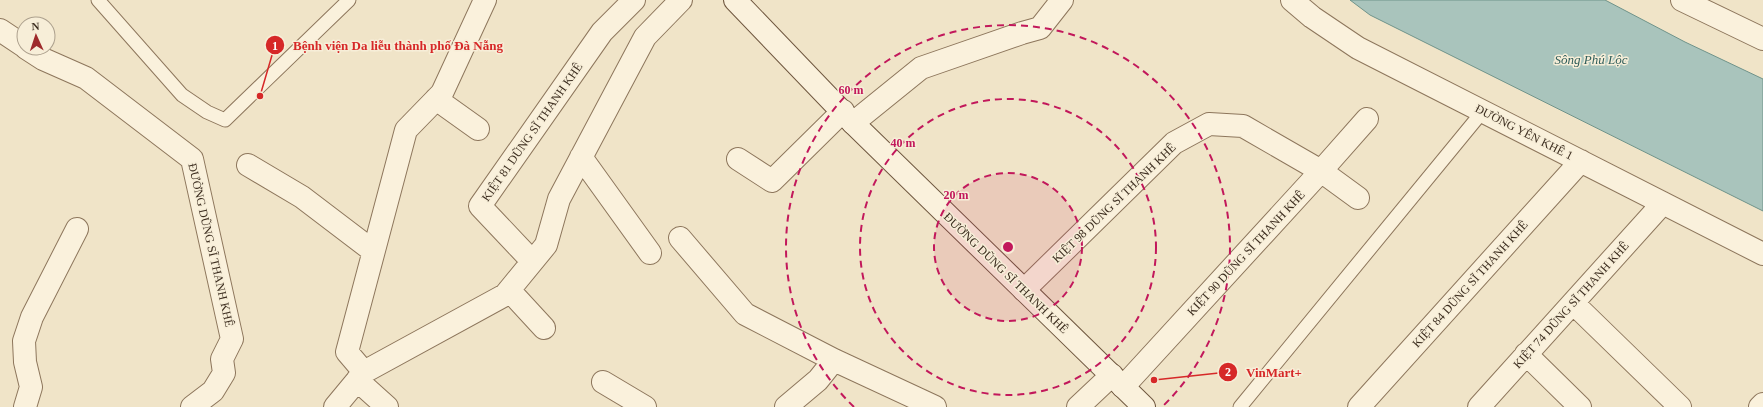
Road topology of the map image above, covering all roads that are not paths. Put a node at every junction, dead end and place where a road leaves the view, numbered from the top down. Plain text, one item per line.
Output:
1 (98, 0) edge
2 (349, 0) edge
3 (486, 0) edge
4 (634, 0) edge
5 (681, 0) edge
6 (1062, 0) edge
7 (1292, 0) edge
8 (1682, 0) edge
9 (741, 2) edge
10 (0, 30) edge
11 (1763, 39) edge
12 (16, 41) edge
13 (38, 56) edge
14 (436, 99) junction
15 (1483, 111) junction
16 (848, 117) junction
17 (1367, 119) dead end
18 (478, 129) dead end
19 (581, 157) junction
20 (738, 159) dead end
21 (1581, 161) junction
22 (248, 165) dead end
23 (1321, 171) junction
24 (1358, 198) dead end
25 (1663, 202) junction
26 (77, 229) dead end
27 (680, 238) dead end
28 (374, 251) junction
29 (650, 253) dead end
30 (1763, 254) edge
31 (532, 261) junction
32 (509, 290) junction
33 (1024, 290) junction
34 (1573, 303) junction
35 (544, 328) dead end
36 (1526, 354) junction
37 (834, 360) junction
38 (360, 376) junction
39 (1117, 381) junction
40 (603, 382) dead end
41 (1763, 404) edge
42 (25, 407) edge
43 (192, 407) edge
44 (335, 407) edge
45 (386, 407) edge
46 (645, 407) edge
47 (786, 407) edge
48 (935, 407) edge
49 (1078, 407) edge
50 (1144, 407) edge
51 (1240, 407) edge
52 (1359, 407) edge
53 (1479, 407) edge
54 (1580, 407) edge
55 (1680, 407) edge
56 (1760, 407) edge

1 - 2 lane
3 - 14 street
4 - 31 street, KIỆT 81 DŨNG SĨ THANH KHÊ
5 - 19 street
6 - 16 street
7 - 15 street, ĐƯỜNG YÊN KHÊ 1
8 - 11 street
9 - 16 street, ĐƯỜNG DŨNG SĨ THANH KHÊ
10 - 12 street, ĐƯỜNG DŨNG SĨ THANH KHÊ
13 - 43 street, ĐƯỜNG DŨNG SĨ THANH KHÊ
14 - 18 street
14 - 28 street
15 - 21 street, ĐƯỜNG YÊN KHÊ 1
15 - 51 lane
16 - 20 street
16 - 33 street, ĐƯỜNG DŨNG SĨ THANH KHÊ
17 - 23 street, KIỆT 90 DŨNG SĨ THANH KHÊ
19 - 29 street
19 - 31 street
21 - 25 street, ĐƯỜNG YÊN KHÊ 1
21 - 52 street, KIỆT 84 DŨNG SĨ THANH KHÊ
22 - 28 street
23 - 24 street, KIỆT 98 DŨNG SĨ THANH KHÊ
23 - 33 street, KIỆT 98 DŨNG SĨ THANH KHÊ
23 - 39 street, KIỆT 90 DŨNG SĨ THANH KHÊ
25 - 30 street, ĐƯỜNG YÊN KHÊ 1
25 - 34 street, KIỆT 74 DŨNG SĨ THANH KHÊ
26 - 42 street
27 - 37 street
28 - 38 street
31 - 32 street
32 - 35 street
32 - 38 street
33 - 39 street, ĐƯỜNG DŨNG SĨ THANH KHÊ
34 - 36 street, KIỆT 74 DŨNG SĨ THANH KHÊ
34 - 55 street
36 - 53 street, KIỆT 74 DŨNG SĨ THANH KHÊ
36 - 54 street
37 - 47 street
37 - 48 street
38 - 44 street
38 - 45 street
39 - 49 street, KIỆT 90 DŨNG SĨ THANH KHÊ
39 - 50 street, ĐƯỜNG DŨNG SĨ THANH KHÊ
40 - 46 street
41 - 56 street

